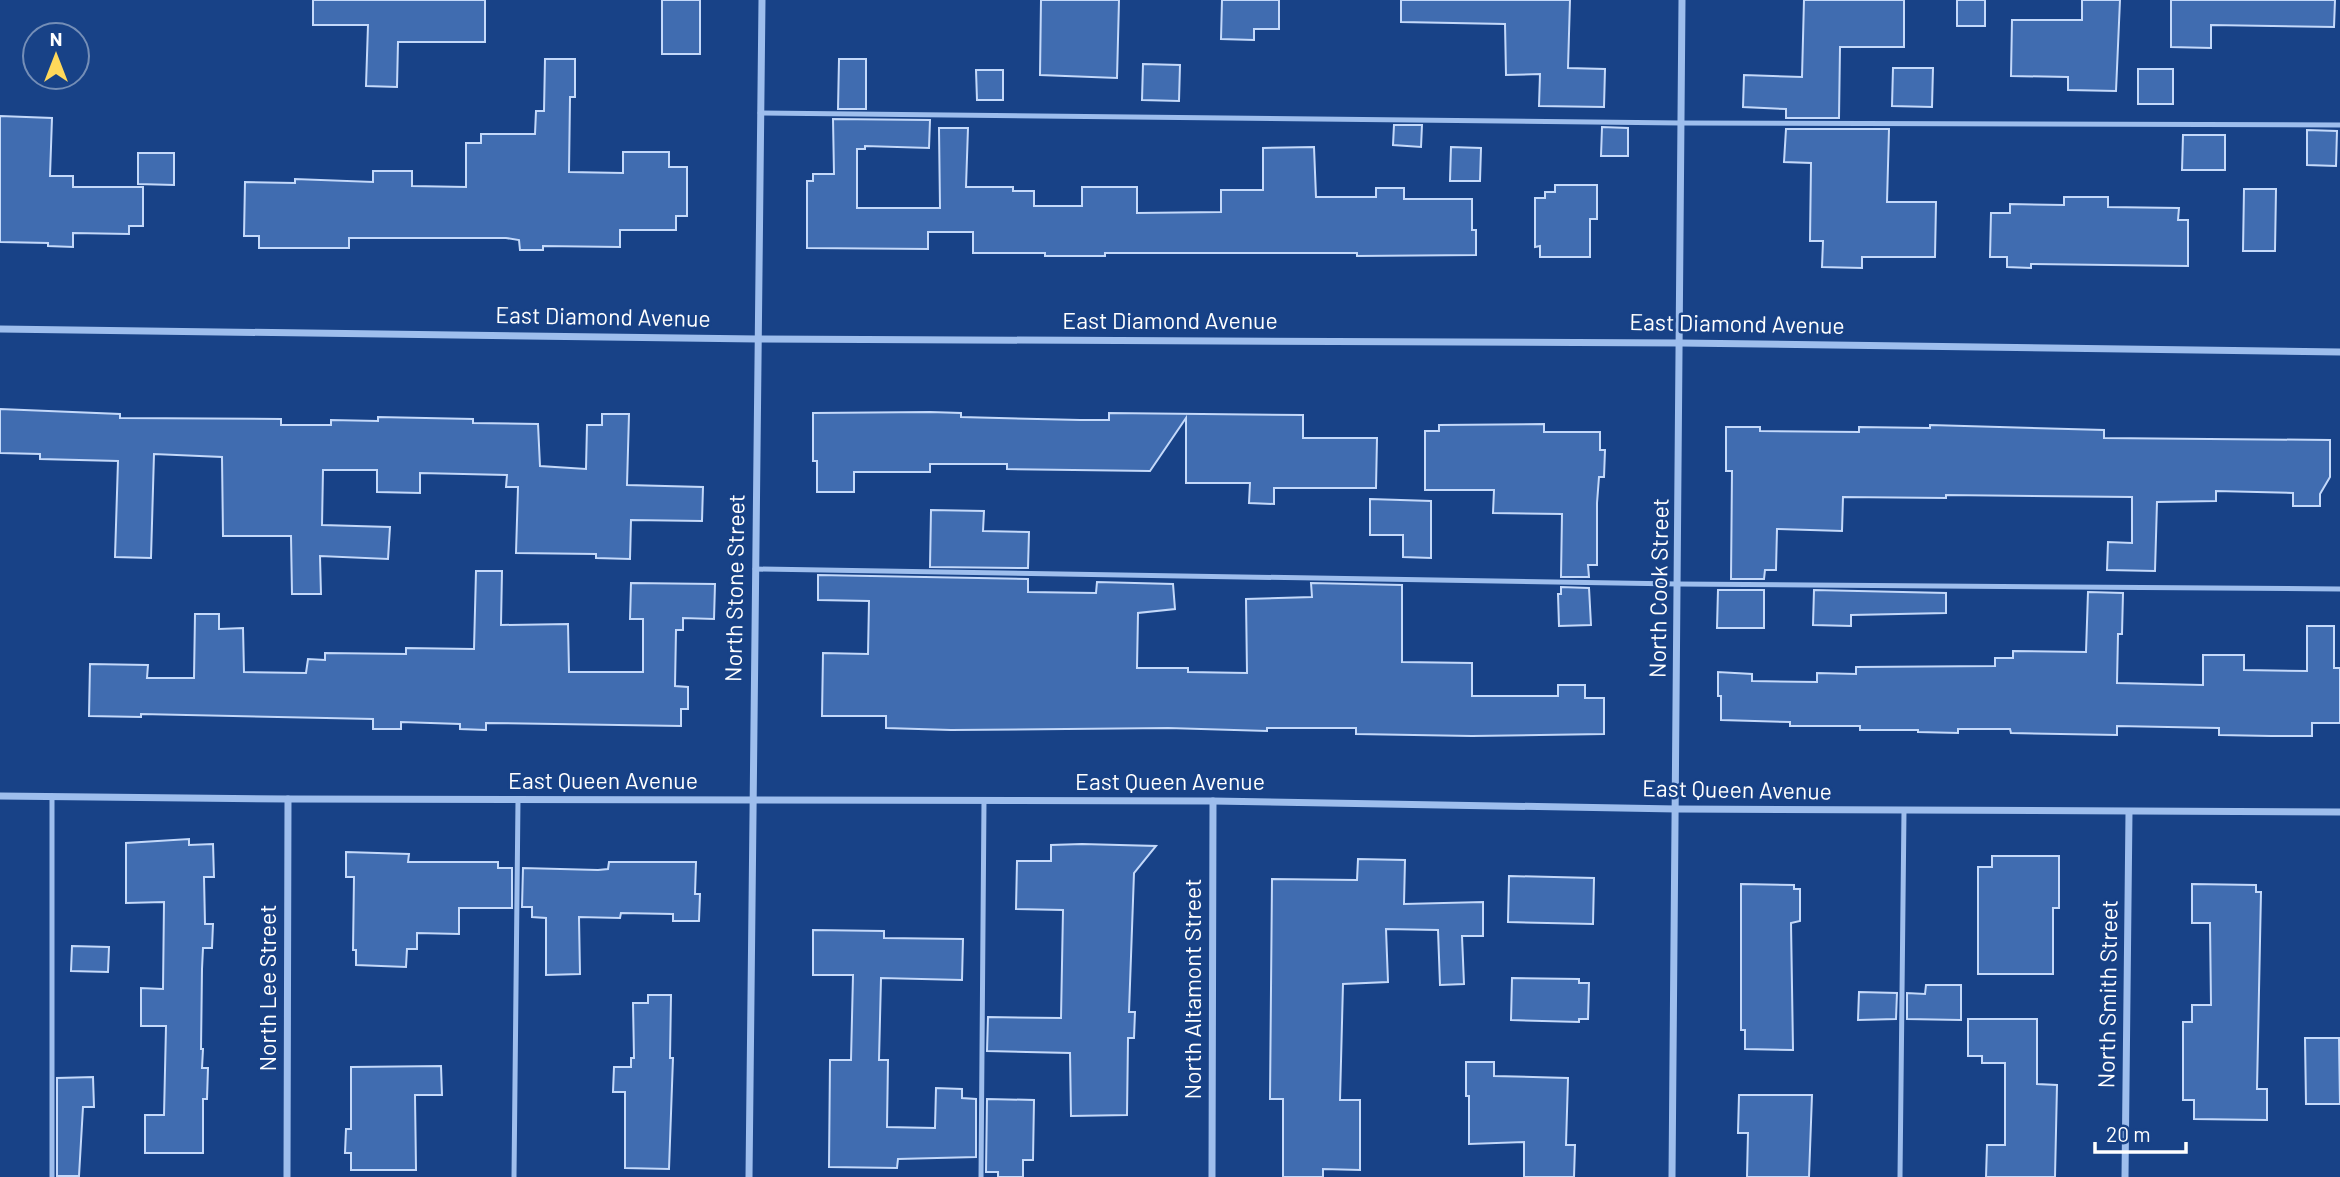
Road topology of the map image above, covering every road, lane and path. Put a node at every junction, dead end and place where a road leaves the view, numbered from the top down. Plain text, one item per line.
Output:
1 (762, 0) edge
2 (1682, 0) edge
3 (760, 113) junction
4 (1681, 122) junction
5 (2340, 125) edge
6 (0, 329) edge
7 (757, 339) junction
8 (1680, 343) junction
9 (2340, 352) edge
10 (755, 569) junction
11 (1678, 584) junction
12 (2340, 589) edge
13 (0, 796) edge
14 (52, 796) junction
15 (288, 799) junction
16 (518, 800) junction
17 (753, 801) junction
18 (984, 801) junction
19 (1213, 801) junction
20 (1676, 809) junction
21 (1904, 811) junction
22 (2129, 812) junction
23 (2340, 812) edge
24 (51, 1177) edge
25 (287, 1177) edge
26 (514, 1177) edge
27 (749, 1177) edge
28 (981, 1177) edge
29 (1212, 1177) edge
30 (1672, 1177) edge
31 (1900, 1177) edge
32 (2125, 1177) edge

1 - 3 street, North Stone Street
2 - 4 street, North Cook Street
3 - 4 lane
3 - 7 street, North Stone Street
4 - 5 lane
4 - 8 street, North Cook Street
6 - 7 street, East Diamond Avenue
7 - 8 street, East Diamond Avenue
7 - 10 street, North Stone Street
8 - 9 street, East Diamond Avenue
8 - 11 street, North Cook Street
10 - 11 lane
10 - 17 street, North Stone Street
11 - 12 lane
11 - 20 street, North Cook Street
13 - 14 street, East Queen Avenue
14 - 15 street, East Queen Avenue
14 - 24 lane
15 - 16 street, East Queen Avenue
15 - 25 street, North Lee Street
16 - 17 street, East Queen Avenue
16 - 26 lane
17 - 18 street, East Queen Avenue
17 - 27 street, North Stone Street
18 - 19 street, East Queen Avenue
18 - 28 lane
19 - 20 street, East Queen Avenue
19 - 29 street, North Altamont Street
20 - 21 street, East Queen Avenue
20 - 30 street, North Cook Street
21 - 22 street, East Queen Avenue
21 - 31 lane
22 - 23 street, East Queen Avenue
22 - 32 street, North Smith Street

